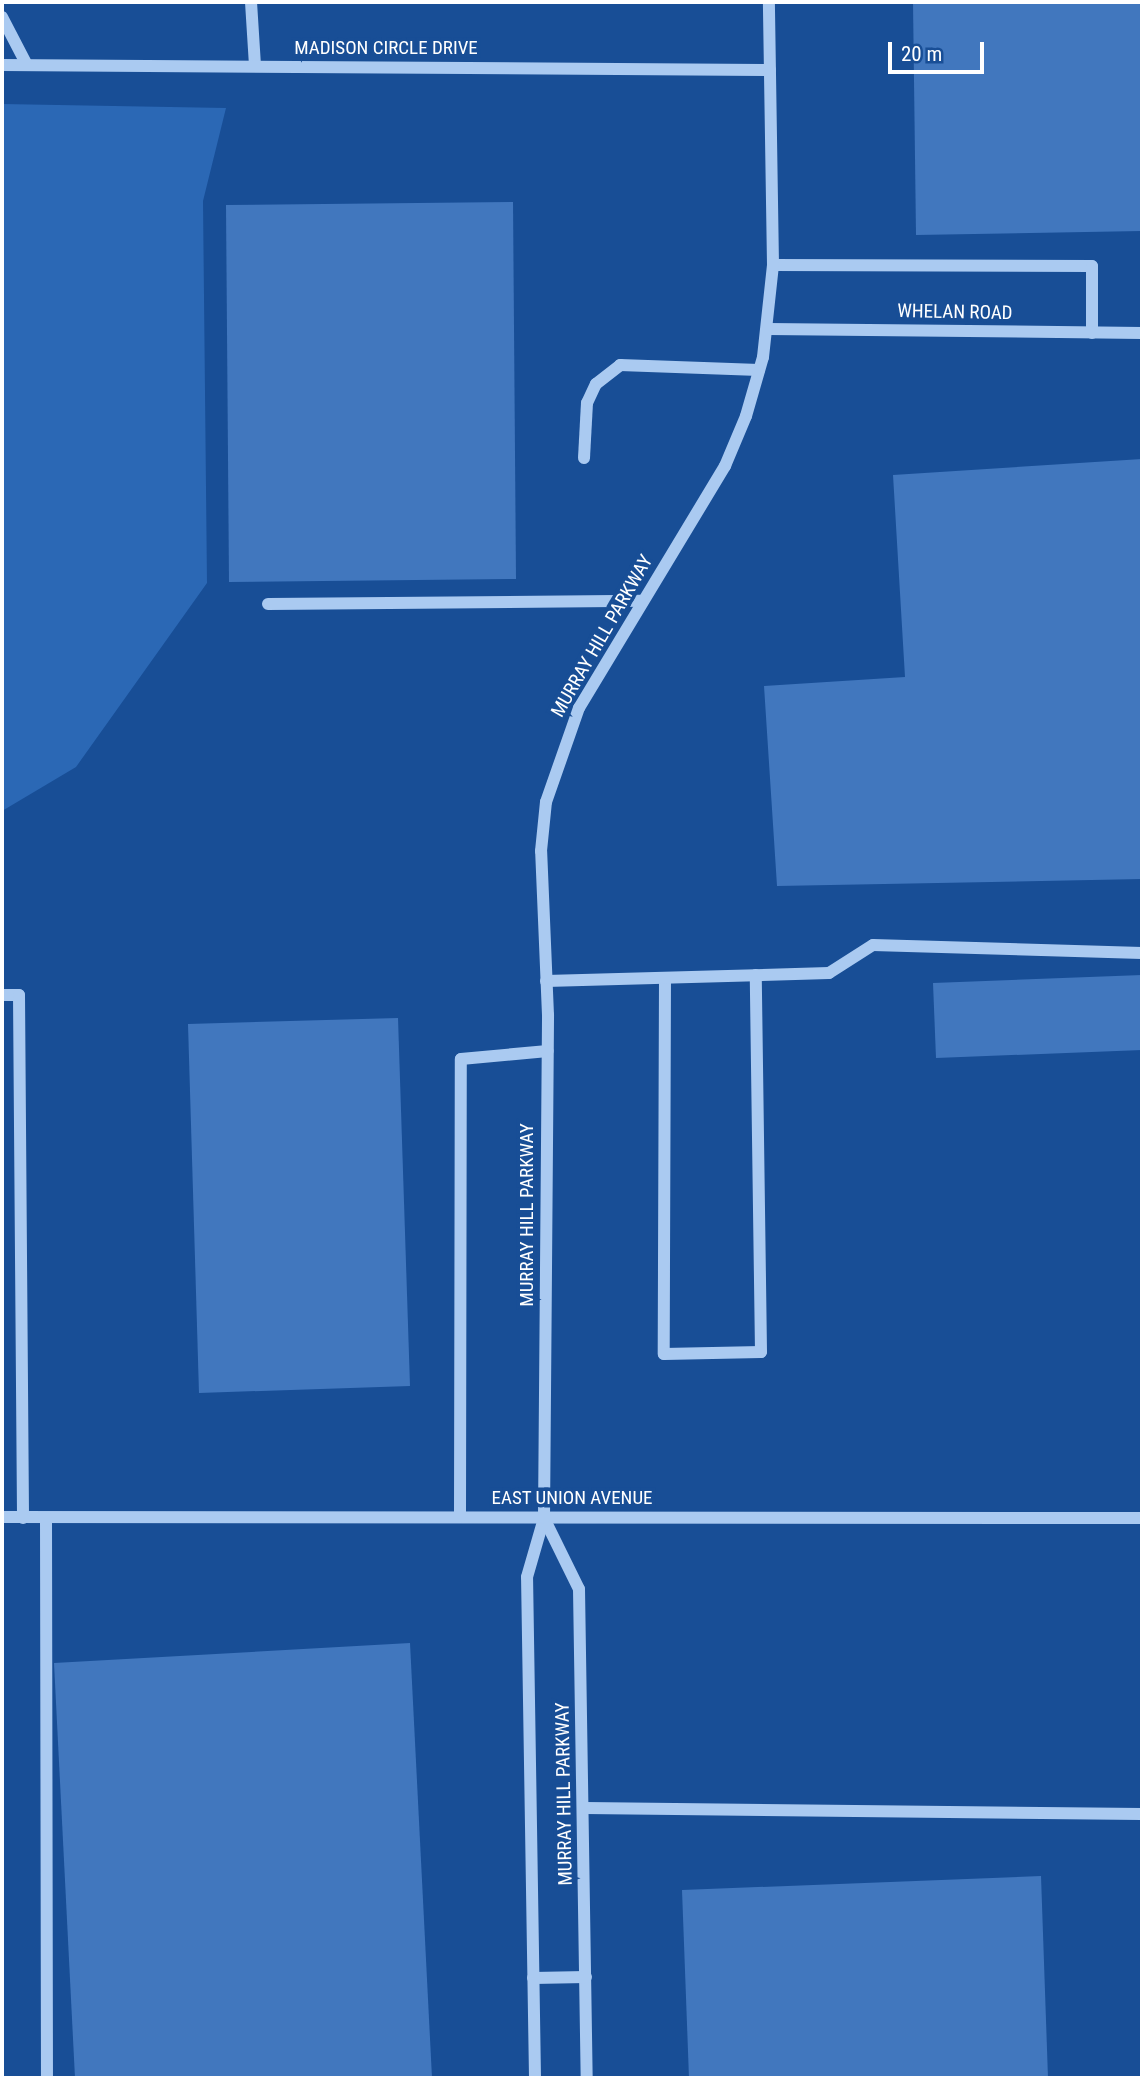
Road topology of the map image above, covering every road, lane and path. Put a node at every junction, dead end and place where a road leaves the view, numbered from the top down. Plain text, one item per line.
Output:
1 (251, 2) edge
2 (769, 2) edge
3 (2, 17) edge
4 (2, 65) edge
5 (27, 65) junction
6 (255, 66) junction
7 (770, 70) junction
8 (773, 265) junction
9 (768, 329) junction
10 (1092, 332) junction
11 (1142, 333) edge
12 (759, 370) junction
13 (584, 458) dead end
14 (643, 601) junction
15 (268, 604) dead end
16 (1142, 953) edge
17 (756, 975) junction
18 (665, 978) junction
19 (546, 981) junction
20 (2, 995) edge
21 (548, 1051) junction
22 (2, 1517) edge
23 (460, 1517) junction
24 (23, 1518) junction
25 (46, 1518) junction
26 (544, 1518) junction
27 (1142, 1518) edge
28 (585, 1808) junction
29 (1142, 1814) edge
30 (586, 1977) junction
31 (533, 1978) junction
32 (47, 2078) edge
33 (535, 2078) edge
34 (587, 2078) edge

1 - 6 street
2 - 7 street, MURRAY HILL PARKWAY
3 - 5 street
4 - 5 street, MADISON CIRCLE DRIVE
5 - 6 street, MADISON CIRCLE DRIVE
6 - 7 street, MADISON CIRCLE DRIVE
7 - 8 street, MURRAY HILL PARKWAY
8 - 9 street, MURRAY HILL PARKWAY
8 - 10 street
9 - 10 street, WHELAN ROAD
9 - 12 street, MURRAY HILL PARKWAY
10 - 11 street, WHELAN ROAD
12 - 13 street
12 - 14 street, MURRAY HILL PARKWAY
14 - 15 street
14 - 19 street, MURRAY HILL PARKWAY
16 - 17 street
17 - 18 street
17 - 18 street
18 - 19 street
19 - 21 street, MURRAY HILL PARKWAY
20 - 24 street
21 - 23 street
21 - 26 street, MURRAY HILL PARKWAY
22 - 24 street, EAST UNION AVENUE
23 - 25 street, EAST UNION AVENUE
23 - 26 street, EAST UNION AVENUE
24 - 25 street, EAST UNION AVENUE
25 - 32 street
26 - 27 street, EAST UNION AVENUE
26 - 28 street, MURRAY HILL PARKWAY
26 - 31 street, MURRAY HILL PARKWAY
28 - 29 street
28 - 30 street, MURRAY HILL PARKWAY
30 - 31 street
30 - 34 street, MURRAY HILL PARKWAY
31 - 33 street, MURRAY HILL PARKWAY

